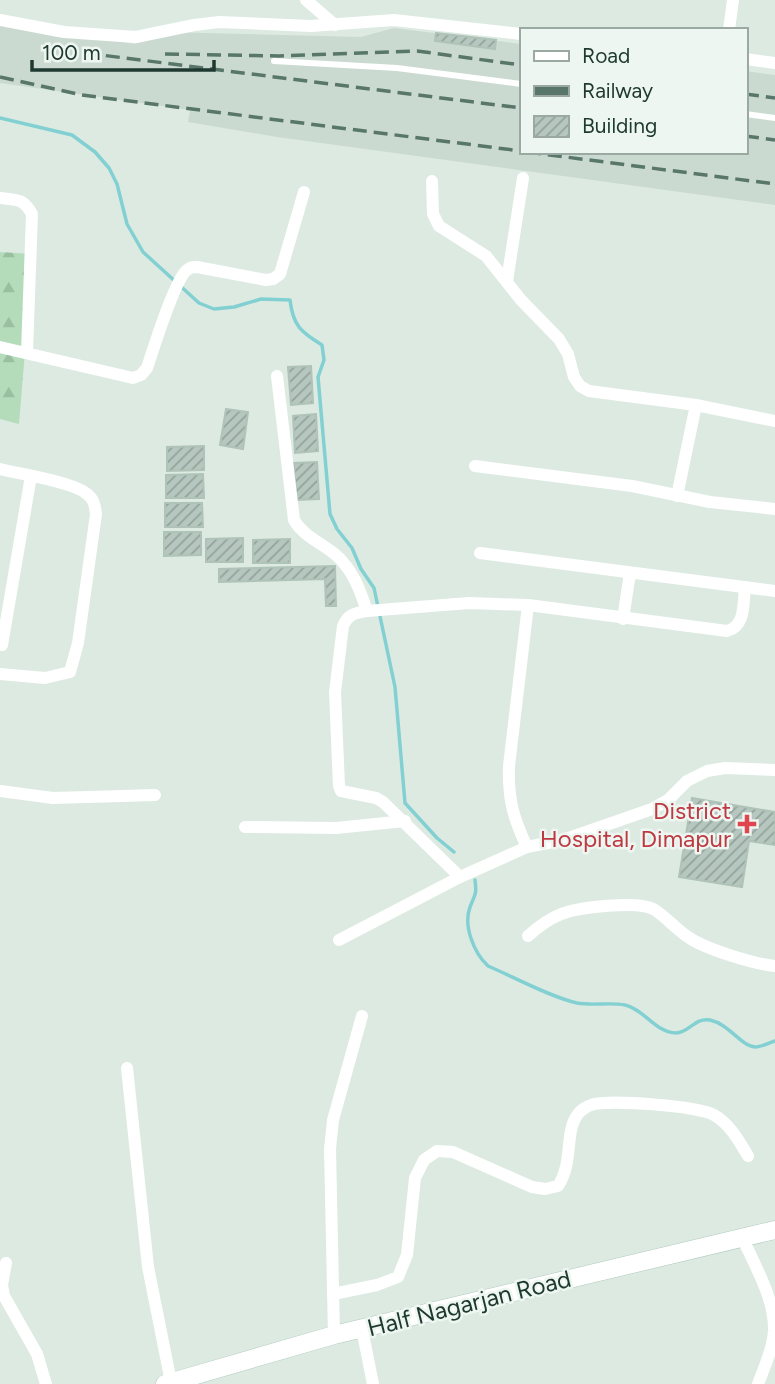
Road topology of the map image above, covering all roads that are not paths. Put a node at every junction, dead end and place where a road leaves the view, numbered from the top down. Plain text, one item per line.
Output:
1 (306, 0) edge
2 (733, 0) edge
3 (0, 20) edge
4 (335, 25) junction
5 (729, 28) edge
6 (520, 34) edge
7 (747, 59) edge
8 (274, 61) dead end
9 (775, 63) edge
10 (520, 84) edge
11 (747, 114) edge
12 (775, 118) edge
13 (523, 178) dead end
14 (432, 181) dead end
15 (304, 192) dead end
16 (0, 198) edge
17 (507, 281) junction
18 (0, 347) edge
19 (27, 352) junction
20 (277, 376) dead end
21 (696, 405) junction
22 (775, 421) edge
23 (475, 466) dead end
24 (0, 469) edge
25 (31, 476) junction
26 (677, 496) junction
27 (775, 509) edge
28 (480, 553) dead end
29 (630, 573) junction
30 (745, 587) junction
31 (775, 591) edge
32 (528, 605) junction
33 (371, 611) junction
34 (623, 619) junction
35 (2, 645) dead end
36 (0, 674) edge
37 (775, 769) edge
38 (0, 791) edge
39 (155, 795) dead end
40 (405, 821) junction
41 (245, 827) dead end
42 (527, 847) junction
43 (460, 877) junction
44 (528, 936) dead end
45 (339, 940) dead end
46 (775, 966) edge
47 (362, 1016) dead end
48 (127, 1068) dead end
49 (748, 1156) dead end
50 (775, 1230) edge
51 (742, 1237) junction
52 (6, 1263) dead end
53 (333, 1294) junction
54 (362, 1329) junction
55 (334, 1335) junction
56 (168, 1383) edge
57 (46, 1384) edge
58 (373, 1384) edge
59 (758, 1384) edge

1 - 4 street
2 - 5 street
3 - 4 street
4 - 6 street
7 - 9 street
8 - 10 lane
11 - 12 lane
13 - 17 street
14 - 17 street
15 - 19 street
16 - 19 street
17 - 21 street
18 - 19 street
20 - 33 street
21 - 22 street
21 - 26 street
23 - 26 street
24 - 25 street
25 - 35 street
25 - 36 street
26 - 27 street
28 - 29 street
29 - 30 street
29 - 34 street
30 - 31 street
30 - 34 street
32 - 33 street
32 - 34 street
32 - 42 street
33 - 40 street
37 - 42 street
38 - 39 street
40 - 41 street
40 - 43 street
42 - 43 street
43 - 45 street
44 - 46 street
47 - 53 street
48 - 56 street
49 - 53 street
50 - 51 main road, Half Nagarjan Road
51 - 54 main road, Half Nagarjan Road
51 - 59 street
52 - 57 street
53 - 55 street
54 - 55 main road, Half Nagarjan Road
54 - 58 street
55 - 56 main road, Half Nagarjan Road

